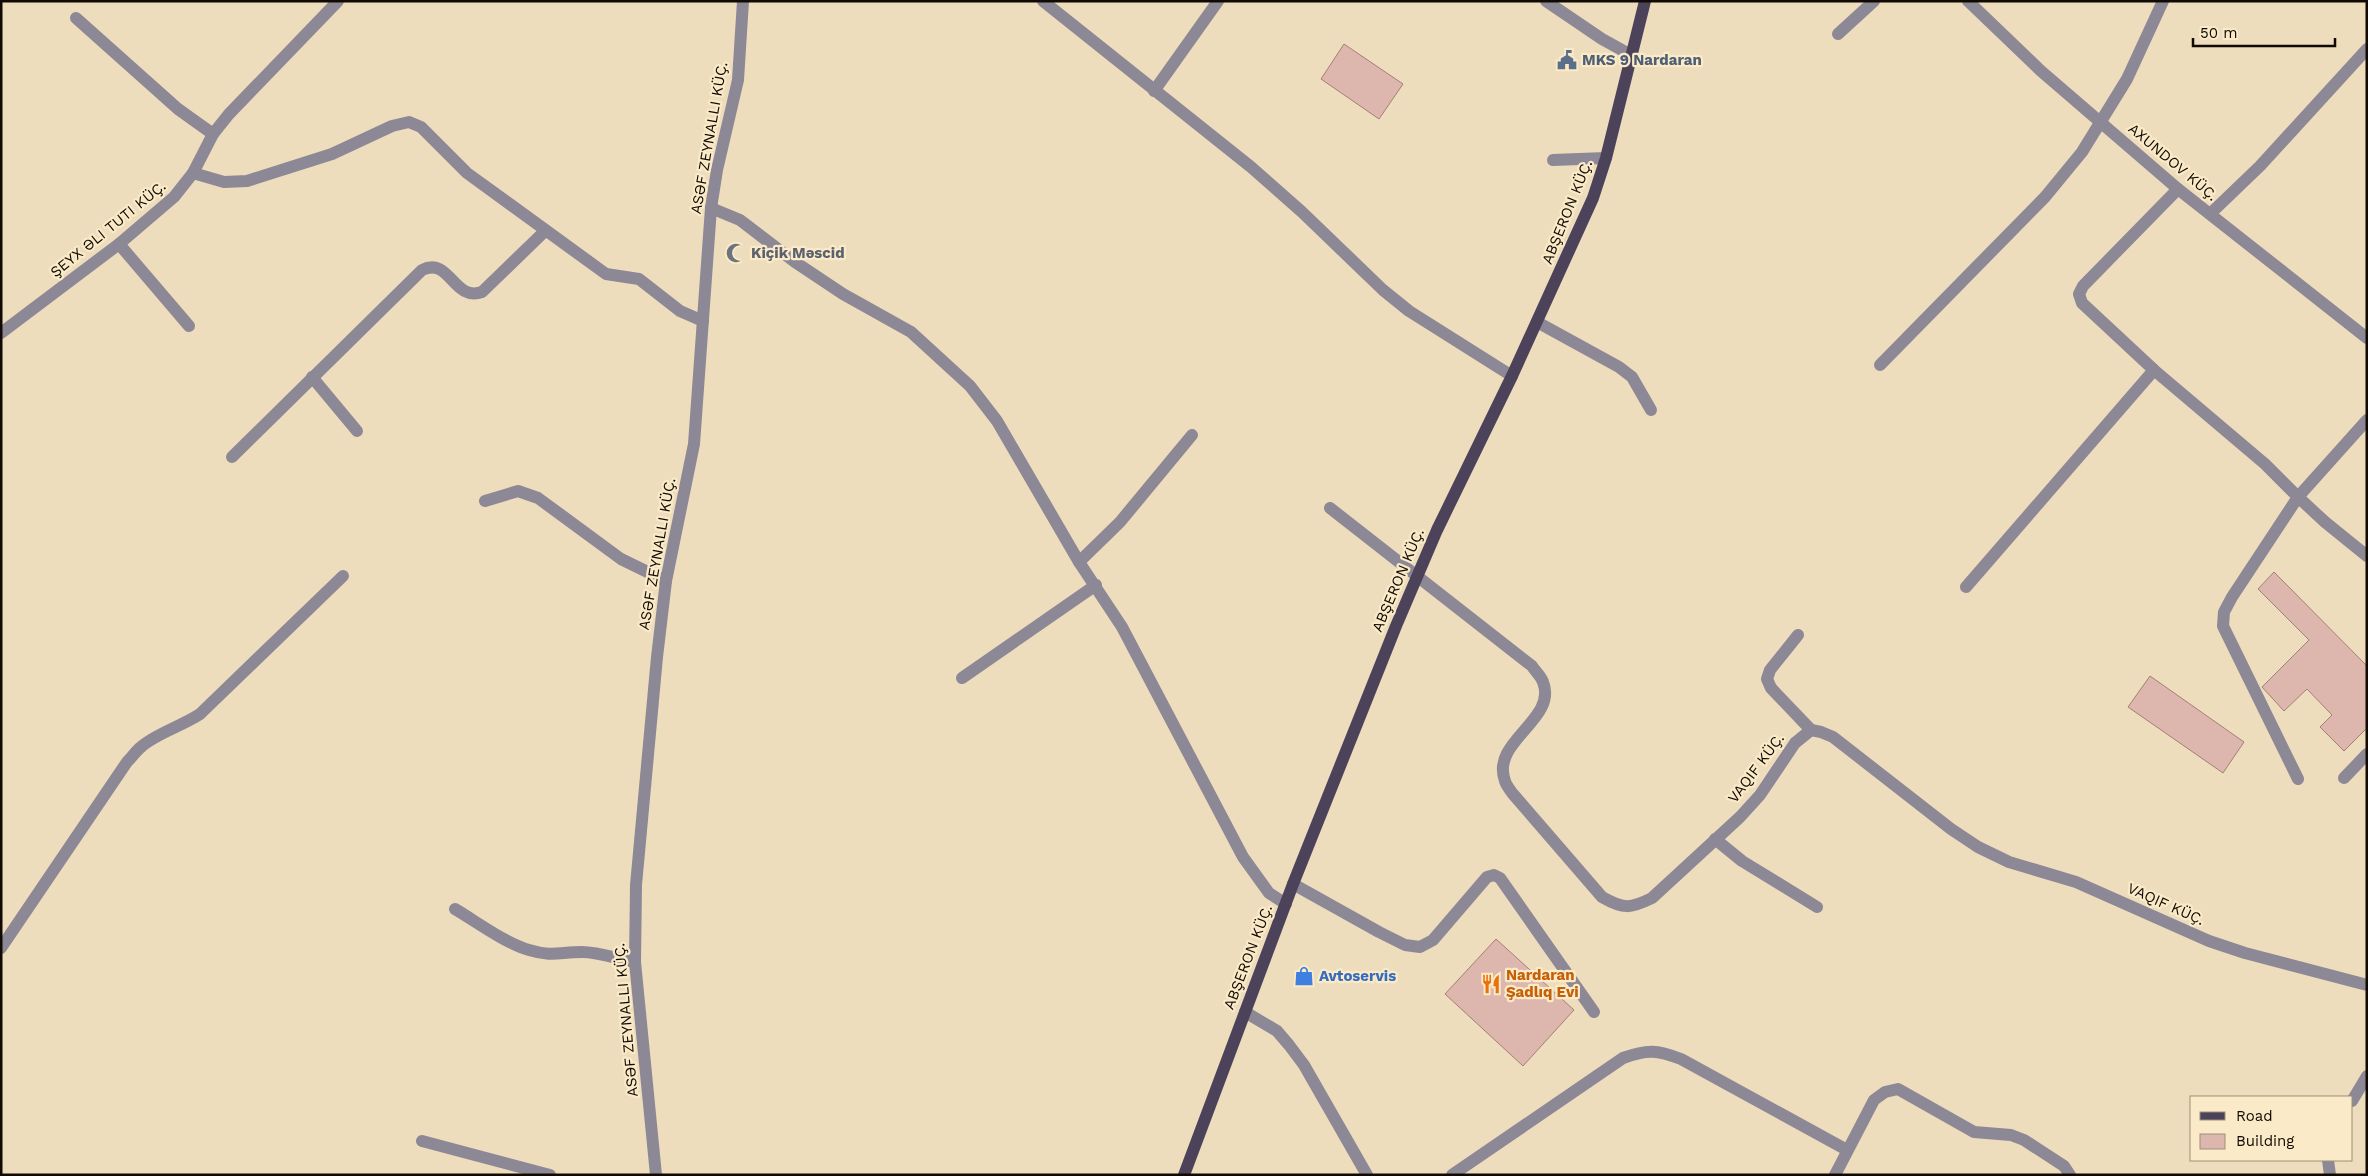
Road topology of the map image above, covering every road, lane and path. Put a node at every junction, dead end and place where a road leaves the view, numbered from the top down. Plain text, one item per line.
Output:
1 (744, 1) edge
2 (1043, 1) edge
3 (1218, 1) edge
4 (1546, 1) edge
5 (1645, 1) edge
6 (1874, 1) edge
7 (1968, 1) edge
8 (2163, 1) edge
9 (331, 4) edge
10 (76, 18) dead end
11 (1838, 34) dead end
12 (2367, 49) edge
13 (1631, 55) junction
14 (1154, 91) junction
15 (2101, 123) junction
16 (213, 134) junction
17 (1606, 158) junction
18 (1553, 160) dead end
19 (193, 173) junction
20 (2178, 189) junction
21 (711, 208) junction
22 (2210, 214) junction
23 (545, 230) junction
24 (119, 244) junction
25 (703, 321) junction
26 (1537, 322) junction
27 (189, 326) dead end
28 (1, 333) edge
29 (2367, 338) edge
30 (1880, 365) dead end
31 (2154, 370) junction
32 (1512, 376) junction
33 (312, 377) junction
34 (1651, 410) dead end
35 (2367, 420) edge
36 (357, 432) dead end
37 (1192, 435) dead end
38 (232, 457) dead end
39 (2298, 497) junction
40 (485, 501) dead end
41 (1330, 508) dead end
42 (2367, 556) edge
43 (1079, 562) junction
44 (1418, 575) junction
45 (342, 576) dead end
46 (666, 581) junction
47 (1096, 585) junction
48 (1966, 587) dead end
49 (1798, 635) dead end
50 (962, 678) dead end
51 (1811, 730) junction
52 (2367, 754) edge
53 (2344, 778) dead end
54 (2298, 779) dead end
55 (1715, 839) junction
56 (1293, 884) junction
57 (1286, 904) junction
58 (1817, 907) dead end
59 (455, 909) dead end
60 (1, 948) edge
61 (634, 962) junction
62 (2367, 984) edge
63 (1245, 1012) junction
64 (1594, 1012) dead end
65 (2367, 1076) edge
66 (2353, 1099) edge
67 (422, 1141) dead end
68 (1847, 1150) junction
69 (2328, 1161) edge
70 (550, 1175) edge
71 (656, 1175) edge
72 (1184, 1175) edge
73 (1367, 1175) edge
74 (1452, 1175) edge
75 (1835, 1175) edge
76 (2070, 1175) edge
77 (2330, 1175) edge

1 - 21 street
2 - 14 street
3 - 14 street
4 - 13 street
5 - 13 main road, ABŞERON KÜÇ.
6 - 11 street
7 - 15 street, AXUNDOV KÜÇ.
8 - 15 street
9 - 16 street, ŞEYX ƏLI TUTI KÜÇ.
10 - 16 street
12 - 22 street
13 - 17 main road, ABŞERON KÜÇ.
14 - 32 street
15 - 20 street, AXUNDOV KÜÇ.
15 - 30 street
16 - 19 street, ŞEYX ƏLI TUTI KÜÇ.
17 - 18 street
17 - 26 main road, ABŞERON KÜÇ.
19 - 23 street
19 - 24 street, ŞEYX ƏLI TUTI KÜÇ.
20 - 22 street, AXUNDOV KÜÇ.
20 - 31 street
21 - 25 street
21 - 43 street
22 - 29 street, AXUNDOV KÜÇ.
23 - 25 street
23 - 33 street
24 - 27 street
24 - 28 street, ŞEYX ƏLI TUTI KÜÇ.
25 - 46 street
26 - 32 main road, ABŞERON KÜÇ.
26 - 34 street
31 - 39 street
31 - 48 street
32 - 44 main road, ABŞERON KÜÇ.
33 - 36 street
33 - 38 street
35 - 39 street
37 - 43 street
39 - 42 street
39 - 54 street
40 - 46 street
41 - 44 street, VAQIF KÜÇ.
43 - 47 street
44 - 55 street, VAQIF KÜÇ.
44 - 56 main road, ABŞERON KÜÇ.
45 - 60 street
46 - 61 street
47 - 50 street
47 - 57 street
49 - 51 street
51 - 55 street, VAQIF KÜÇ.
51 - 62 street, VAQIF KÜÇ.
52 - 53 street
55 - 58 street
56 - 57 main road, ABŞERON KÜÇ.
56 - 64 street
57 - 63 main road, ABŞERON KÜÇ.
59 - 61 street
61 - 71 street
63 - 72 main road, ABŞERON KÜÇ.
63 - 73 street
65 - 66 street
67 - 70 street
68 - 74 street
68 - 75 street
68 - 76 street
69 - 77 street

